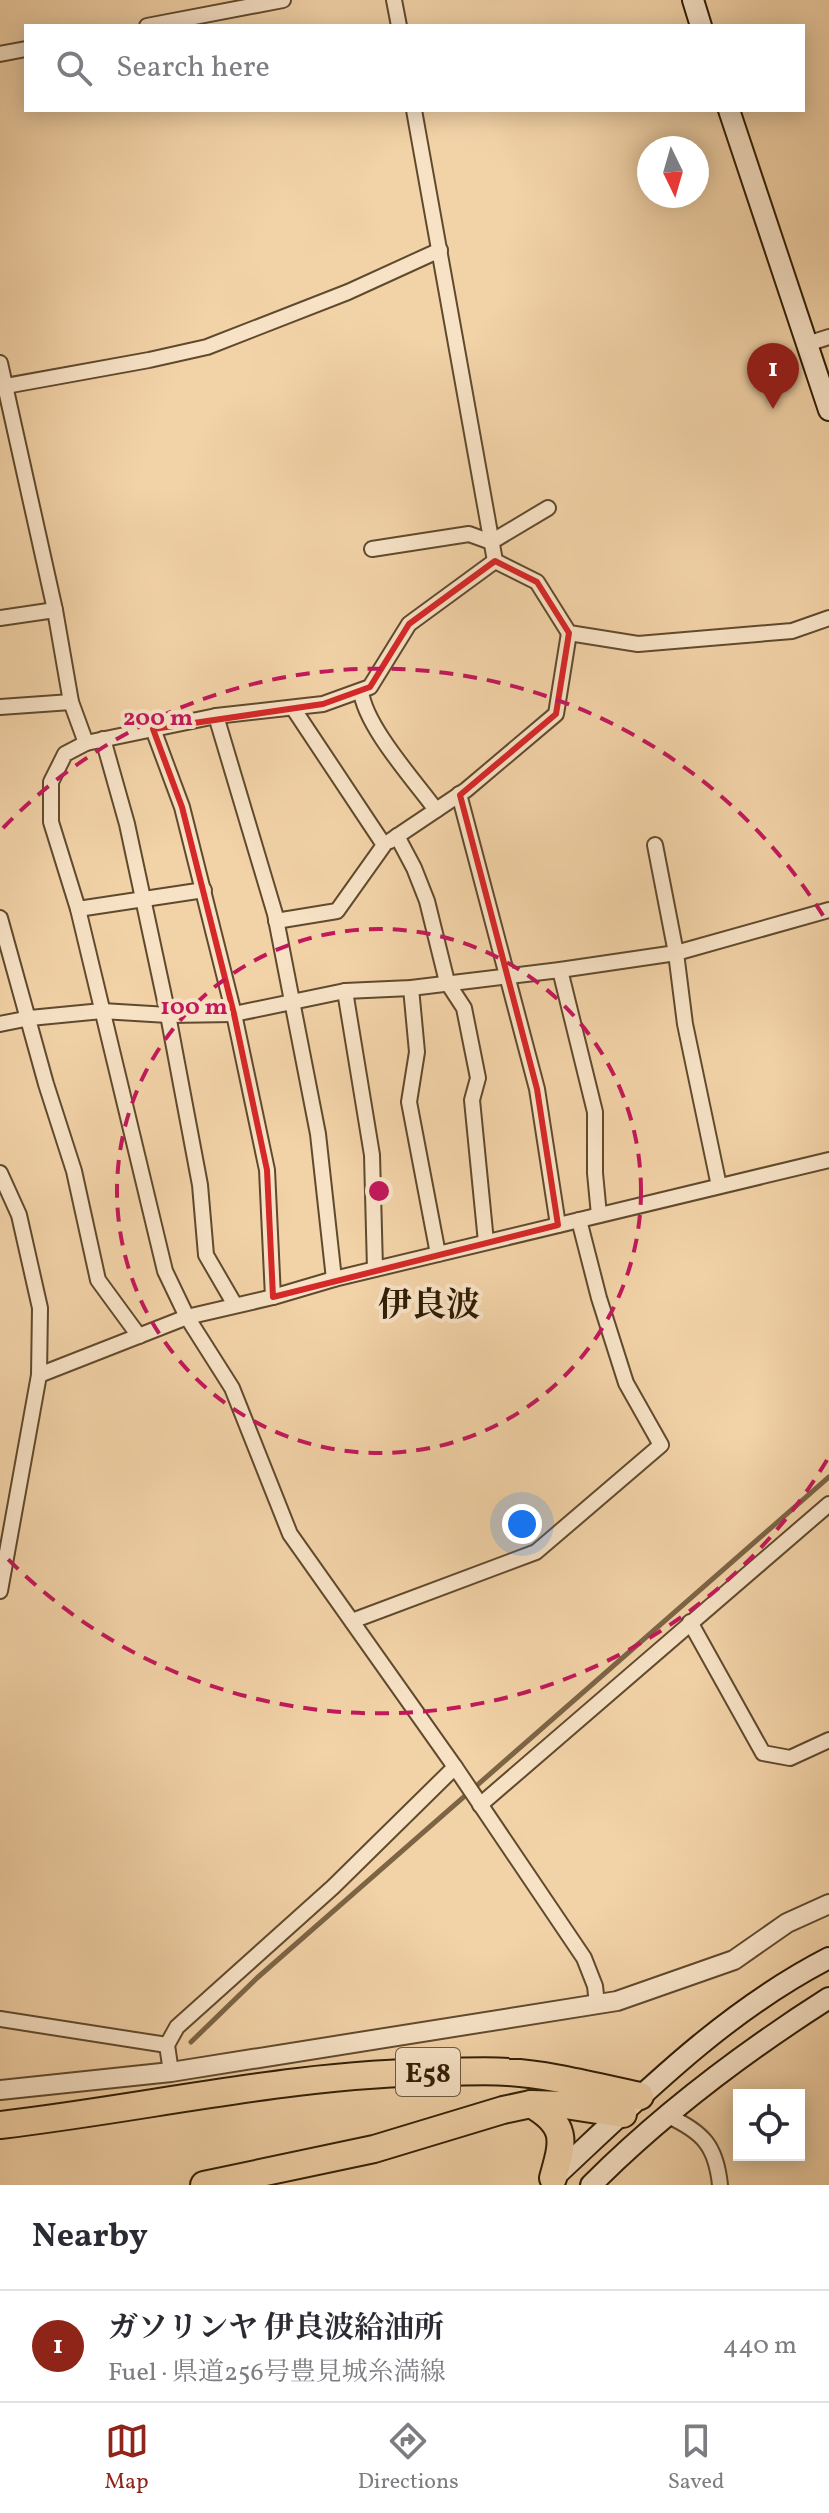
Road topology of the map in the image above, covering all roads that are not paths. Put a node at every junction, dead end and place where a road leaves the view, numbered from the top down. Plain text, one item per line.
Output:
1 (283, 0) edge
2 (394, 0) edge
3 (693, 0) edge
4 (157, 24) edge
5 (399, 24) edge
6 (700, 24) edge
7 (24, 49) edge
8 (0, 54) edge
9 (414, 112) edge
10 (730, 112) edge
11 (440, 250) junction
12 (829, 337) edge
13 (807, 344) junction
14 (0, 363) edge
15 (3, 386) edge
16 (829, 410) edge
17 (548, 508) dead end
18 (491, 542) junction
19 (372, 549) dead end
20 (495, 561) junction
21 (55, 610) junction
22 (0, 618) edge
23 (829, 618) edge
24 (569, 633) junction
25 (361, 691) junction
26 (71, 702) junction
27 (0, 707) edge
28 (293, 708) junction
29 (216, 716) junction
30 (153, 729) junction
31 (103, 739) junction
32 (86, 743) junction
33 (459, 794) junction
34 (436, 810) junction
35 (390, 840) junction
36 (655, 845) dead end
37 (204, 890) junction
38 (142, 899) junction
39 (78, 909) junction
40 (829, 910) edge
41 (0, 918) edge
42 (276, 921) junction
43 (676, 953) junction
44 (560, 970) junction
45 (507, 975) junction
46 (447, 982) junction
47 (411, 988) junction
48 (345, 991) junction
49 (292, 1002) junction
50 (102, 1011) junction
51 (234, 1014) junction
52 (168, 1015) junction
53 (30, 1018) junction
54 (0, 1024) edge
55 (829, 1160) edge
56 (0, 1173) edge
57 (719, 1186) junction
58 (599, 1215) junction
59 (579, 1220) junction
60 (558, 1225) junction
61 (486, 1242) junction
62 (438, 1254) junction
63 (375, 1269) junction
64 (334, 1279) junction
65 (273, 1297) junction
66 (235, 1305) junction
67 (187, 1317) junction
68 (139, 1336) junction
69 (39, 1375) junction
70 (829, 1504) edge
71 (0, 1591) edge
72 (352, 1621) junction
73 (690, 1622) junction
74 (829, 1740) edge
75 (455, 1767) junction
76 (480, 1805) junction
77 (829, 1904) edge
78 (829, 1958) edge
79 (829, 1998) edge
80 (597, 2004) junction
81 (0, 2019) edge
82 (167, 2045) junction
83 (171, 2072) junction
84 (0, 2090) edge
85 (531, 2104) junction
86 (632, 2105) junction
87 (668, 2116) junction
88 (0, 2125) edge
89 (549, 2182) edge
90 (213, 2184) edge
91 (591, 2185) edge
92 (720, 2185) edge

1 - 4 street
2 - 5 street
3 - 6 main road
7 - 8 street
9 - 11 street
10 - 13 main road
11 - 15 street
11 - 18 street
12 - 13 street
13 - 16 main road
14 - 15 street
15 - 21 street
17 - 18 street
18 - 19 street
18 - 20 street
20 - 24 street
20 - 25 street
21 - 22 street
21 - 26 street
23 - 24 street
24 - 33 street
25 - 28 street
25 - 34 street
26 - 27 street
26 - 32 street
28 - 29 street
28 - 35 street
29 - 30 street
29 - 42 street
30 - 31 street
30 - 37 street
31 - 32 street
31 - 38 street
32 - 39 street
33 - 34 street
33 - 45 street
34 - 35 street
35 - 42 street
35 - 46 street
36 - 43 street
37 - 38 street
37 - 51 street
38 - 39 street
38 - 52 street
39 - 50 street
40 - 43 street
41 - 53 street
42 - 49 street
43 - 44 street
43 - 57 street
44 - 45 street
44 - 58 street
45 - 46 street
45 - 60 street
46 - 47 street
46 - 61 street
47 - 48 street
47 - 62 street
48 - 49 street
48 - 63 street
49 - 51 street
49 - 64 street
50 - 52 street
50 - 53 street
50 - 67 street
51 - 52 street
51 - 65 street
52 - 66 street
53 - 54 street
53 - 68 street
55 - 57 street
56 - 69 street
57 - 58 street
58 - 59 street
59 - 60 street
59 - 72 street
60 - 61 street
61 - 62 street
62 - 63 street
63 - 64 street
64 - 65 street
65 - 66 street
66 - 67 street
67 - 68 street
67 - 72 street
68 - 69 street
69 - 71 street
70 - 73 street
72 - 75 street
73 - 74 street
73 - 76 street
75 - 76 street
75 - 82 street
76 - 80 street
77 - 80 street
78 - 86 main road
79 - 87 main road
80 - 83 street
81 - 82 street
82 - 83 street
83 - 84 street
85 - 86 highway, E58
85 - 89 highway
85 - 90 highway, E58
86 - 87 main road
86 - 88 highway, E58
86 - 89 main road
87 - 91 main road
87 - 92 street

